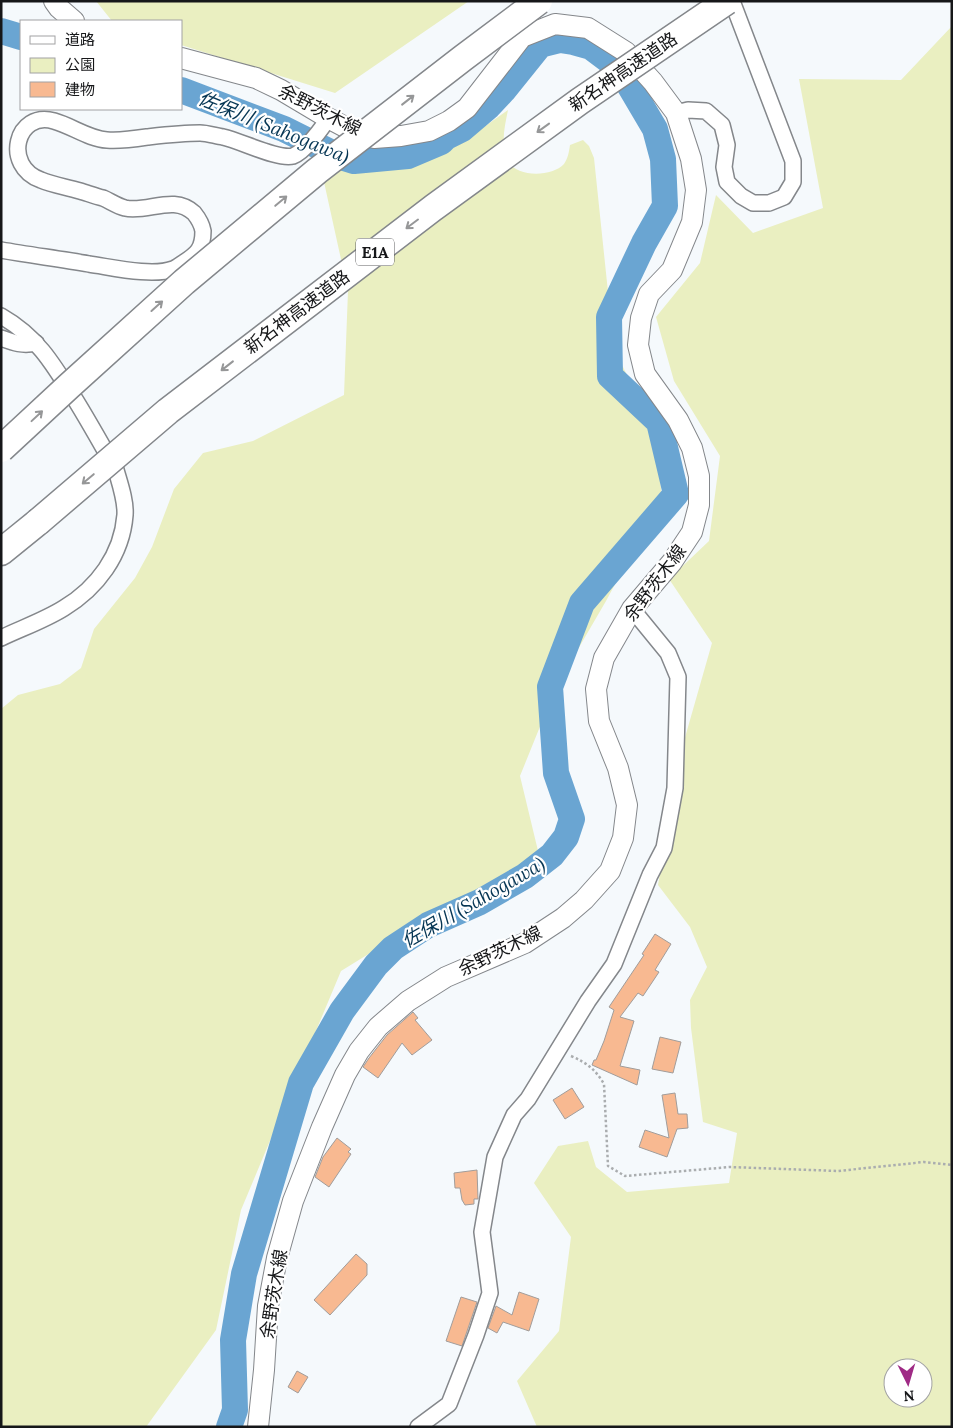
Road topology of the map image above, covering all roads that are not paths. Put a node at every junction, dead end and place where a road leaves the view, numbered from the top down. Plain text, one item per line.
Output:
1 (54, 1) edge
2 (539, 1) edge
3 (727, 1) edge
4 (732, 1) edge
5 (73, 20) edge
6 (182, 58) edge
7 (676, 113) junction
8 (326, 122) junction
9 (1, 250) edge
10 (1, 316) edge
11 (1, 338) edge
12 (36, 343) junction
13 (1, 449) edge
14 (1, 552) edge
15 (632, 609) junction
16 (1, 638) edge
17 (258, 1427) edge
18 (418, 1427) edge

1 - 5 main road
13 -> 2 highway, bridge
3 -> 14 highway, 新名神高速道路 / E1A, bridge
4 - 7 street
6 - 8 main road, 余野茨木線
7 - 8 main road, 余野茨木線
7 - 15 main road, 余野茨木線
8 - 9 street
10 - 12 street
11 - 12 street
12 - 16 street
15 - 17 main road, 余野茨木線
15 - 18 street

